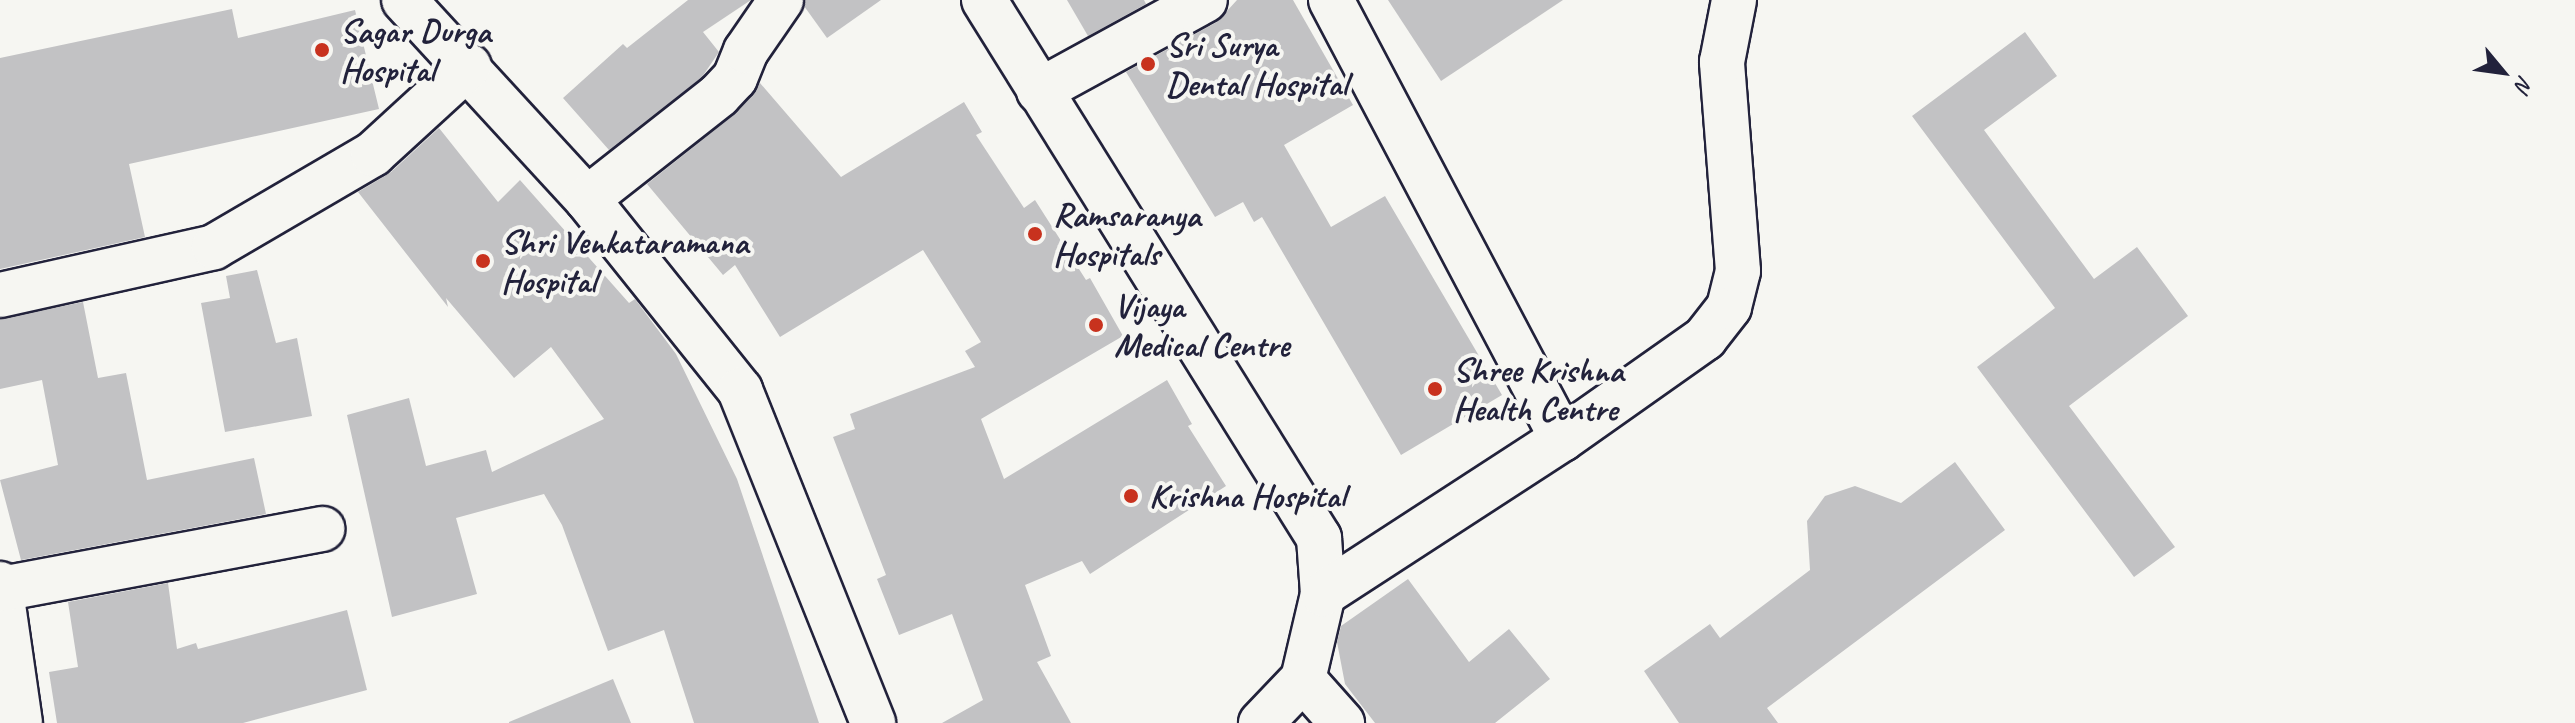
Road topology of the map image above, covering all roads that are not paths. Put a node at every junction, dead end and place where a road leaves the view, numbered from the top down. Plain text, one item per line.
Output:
1 (404, 0) edge
2 (781, 0) edge
3 (984, 0) edge
4 (1205, 0) edge
5 (1331, 0) edge
6 (1734, 0) edge
7 (469, 66) junction
8 (1039, 91) junction
9 (587, 199) junction
10 (0, 295) edge
11 (1562, 439) junction
12 (322, 529) dead end
13 (1, 587) edge
14 (1323, 594) junction
15 (1303, 679) junction
16 (1271, 719) edge
17 (20, 723) edge
18 (873, 723) edge
19 (1342, 723) edge

1 - 7 street
2 - 9 street
3 - 8 street
4 - 8 street
5 - 11 street
6 - 11 street
7 - 9 street
7 - 10 street
8 - 14 street
9 - 18 street
11 - 14 street
12 - 13 street
13 - 17 street
14 - 15 street
15 - 16 street
15 - 19 street

